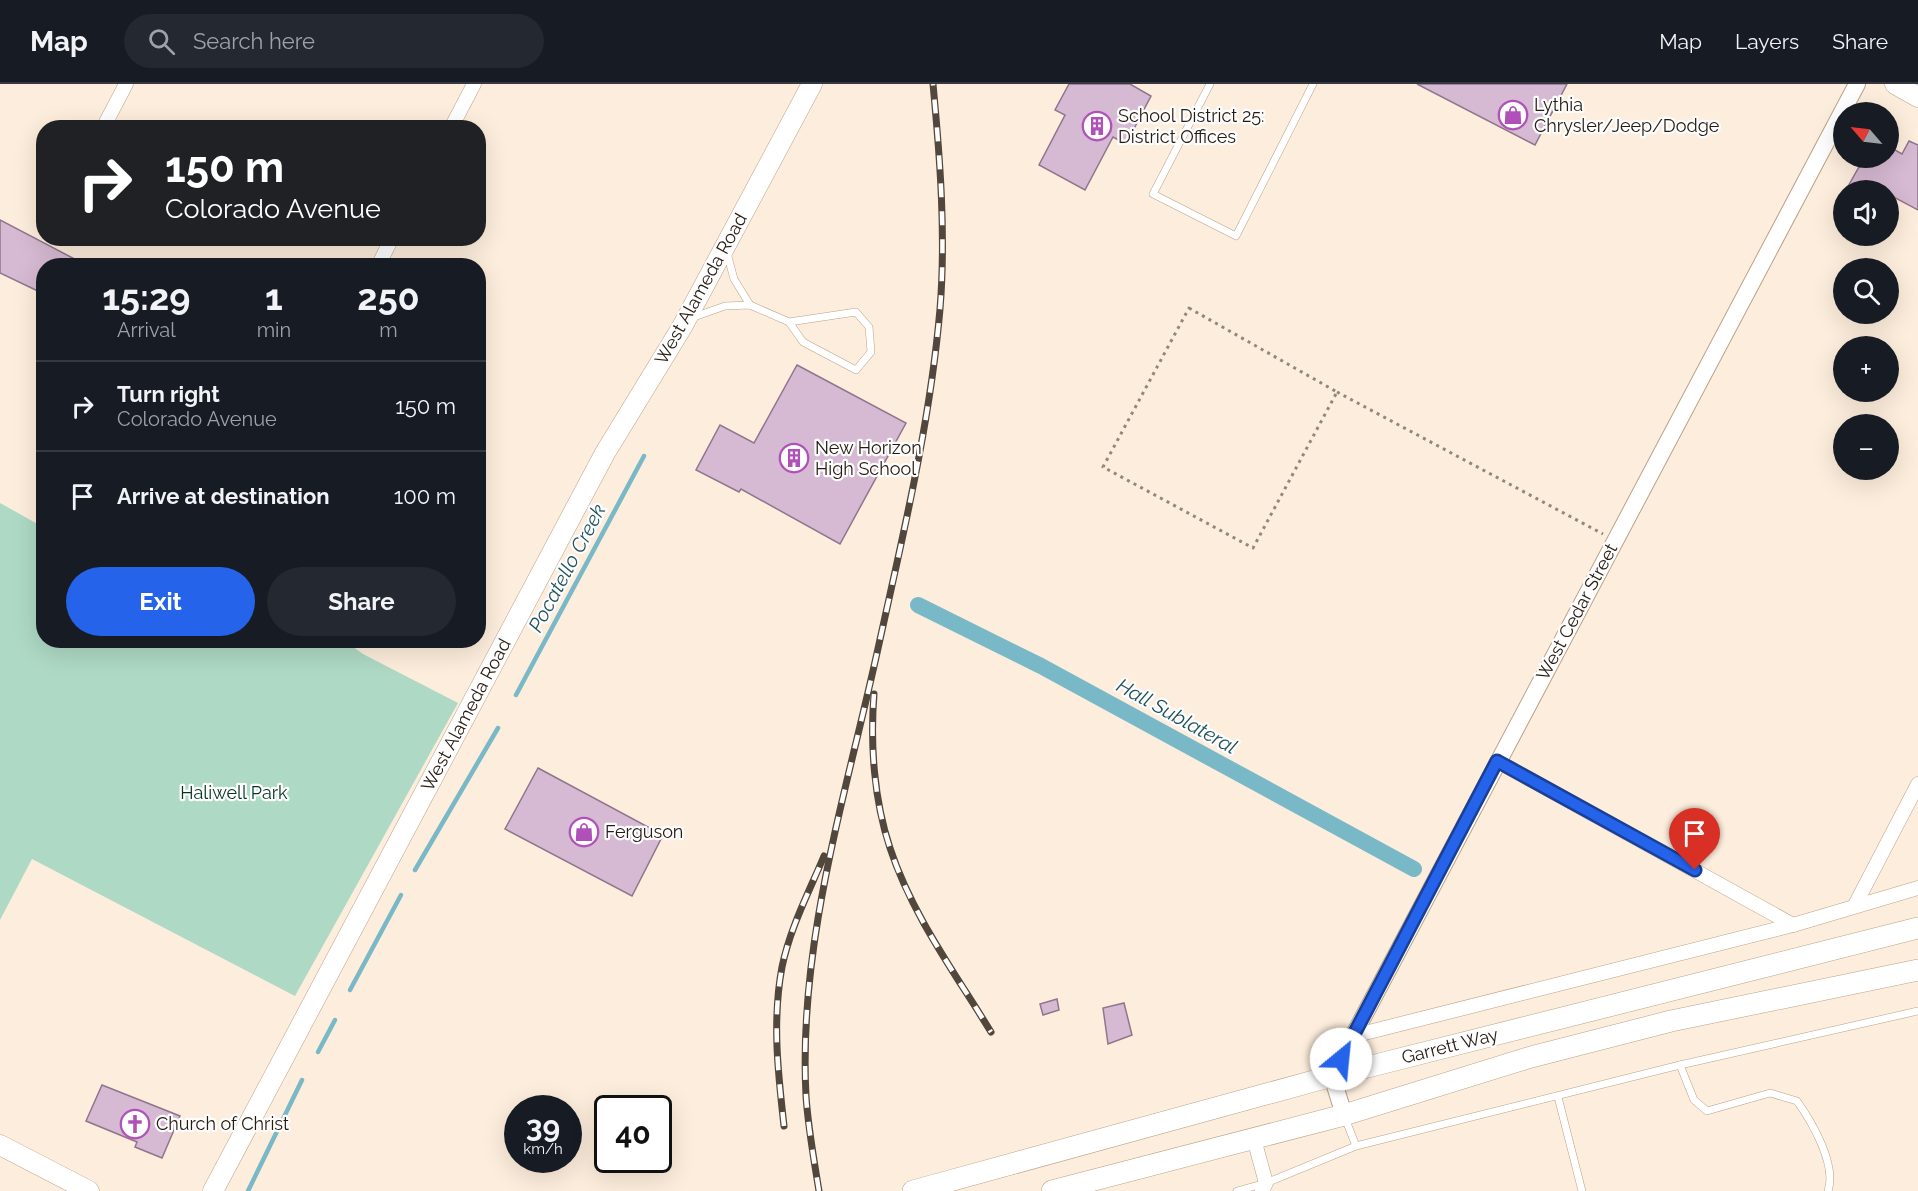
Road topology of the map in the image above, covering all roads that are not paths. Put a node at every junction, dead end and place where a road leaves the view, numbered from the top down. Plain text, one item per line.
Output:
1 (126, 84) edge
2 (474, 84) edge
3 (812, 84) edge
4 (1210, 84) edge
5 (1313, 84) edge
6 (1857, 84) edge
7 (1895, 84) edge
8 (1918, 97) edge
9 (107, 120) edge
10 (455, 120) edge
11 (727, 244) junction
12 (750, 305) junction
13 (686, 320) junction
14 (789, 322) junction
15 (1497, 761) junction
16 (1918, 784) edge
17 (1918, 888) edge
18 (1855, 904) junction
19 (1793, 925) junction
20 (1918, 928) edge
21 (1918, 970) edge
22 (1918, 1011) edge
23 (1353, 1036) junction
24 (1680, 1065) junction
25 (1332, 1076) junction
26 (1558, 1097) junction
27 (1344, 1115) junction
28 (1254, 1139) junction
29 (0, 1145) edge
30 (1356, 1146) junction
31 (1264, 1187) edge
32 (89, 1191) edge
33 (213, 1191) edge
34 (914, 1191) edge
35 (1052, 1191) edge
36 (1237, 1191) edge
37 (1582, 1191) edge
38 (1828, 1191) edge

1 - 9 street
2 - 10 street
3 - 11 main road, West Alameda Road
4 - 5 lane
6 - 15 street, West Cedar Street
7 - 8 main road
11 - 12 lane
11 - 13 main road, West Alameda Road
12 - 13 lane
12 - 14 lane
13 - 33 main road, West Alameda Road
14 - 14 lane
15 - 19 street
15 - 23 street, West Cedar Street
16 - 18 street
17 - 18 street
18 - 19 street
19 - 23 street
20 - 25 main road, Garrett Way
21 - 27 main road, Garrett Way
22 - 24 lane
23 - 25 street, West Cedar Street
24 - 26 lane
24 - 38 lane
25 - 27 street
25 - 34 main road, Garrett Way
26 - 30 lane
26 - 37 lane
27 - 28 main road, Garrett Way
27 - 30 lane
28 - 31 street
28 - 35 main road, Garrett Way
29 - 32 main road
30 - 31 lane
31 - 36 lane

